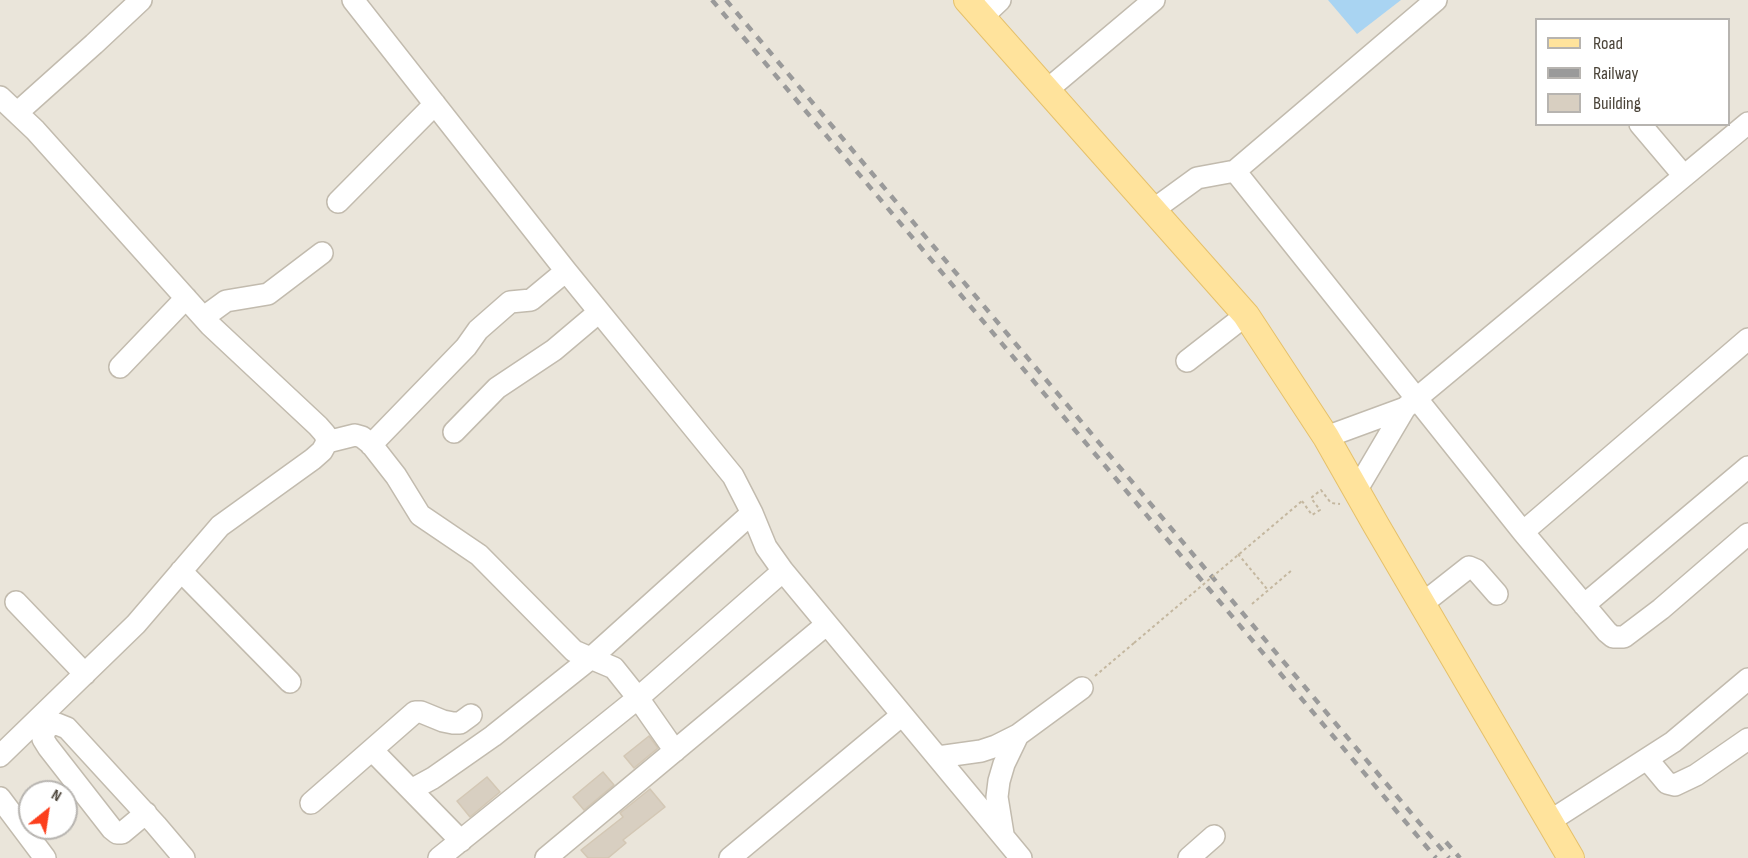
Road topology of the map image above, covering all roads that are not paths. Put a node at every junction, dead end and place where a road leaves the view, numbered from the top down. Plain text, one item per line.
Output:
1 (141, 0) edge
2 (337, 0) edge
3 (353, 0) edge
4 (1154, 0) edge
5 (1436, 0) edge
6 (983, 6) edge
7 (375, 28) junction
8 (1047, 90) junction
9 (0, 97) edge
10 (435, 104) junction
11 (18, 112) junction
12 (1642, 126) edge
13 (1747, 126) edge
14 (1235, 171) junction
15 (1684, 176) junction
16 (338, 202) dead end
17 (1153, 210) junction
18 (322, 253) dead end
19 (566, 271) junction
20 (186, 298) junction
21 (599, 312) junction
22 (1246, 315) junction
23 (204, 317) junction
24 (1748, 339) edge
25 (1187, 361) dead end
26 (120, 367) dead end
27 (1410, 403) junction
28 (454, 432) dead end
29 (1326, 437) junction
30 (327, 442) junction
31 (371, 445) junction
32 (1748, 467) edge
33 (1356, 491) junction
34 (752, 513) junction
35 (1524, 532) junction
36 (1748, 534) edge
37 (181, 571) junction
38 (783, 571) junction
39 (1497, 594) dead end
40 (16, 602) dead end
41 (1422, 604) junction
42 (1584, 605) junction
43 (827, 624) junction
44 (591, 658) junction
45 (85, 674) junction
46 (1748, 679) edge
47 (291, 682) dead end
48 (1082, 688) road end
49 (638, 698) junction
50 (471, 715) dead end
51 (902, 715) junction
52 (1018, 735) junction
53 (1748, 739) edge
54 (372, 750) junction
55 (675, 751) junction
56 (0, 756) edge
57 (938, 757) junction
58 (1647, 759) junction
59 (411, 790) junction
60 (0, 798) edge
61 (311, 803) dead end
62 (146, 813) junction
63 (1550, 821) junction
64 (1003, 835) junction
65 (1214, 836) dead end
66 (461, 841) junction
67 (45, 858) edge
68 (184, 858) edge
69 (439, 858) edge
70 (546, 858) edge
71 (730, 858) edge
72 (1022, 858) edge
73 (1189, 858) edge
74 (1571, 858) edge

1 - 11 street
2 - 7 street
3 - 7 street
4 - 8 street
5 - 14 street
6 - 8 main road
7 - 10 street
8 - 17 main road
9 - 11 street
10 - 16 street
10 - 19 street
11 - 20 street
12 - 15 street
13 - 15 street
14 - 17 street
14 - 27 street
15 - 27 street
17 - 22 main road
18 - 23 street
19 - 21 street
19 - 31 street
20 - 23 street
20 - 26 street
21 - 28 street
21 - 34 street
22 - 25 street
22 - 29 main road
23 - 30 street
24 - 35 street
27 - 29 street
27 - 33 street
27 - 35 street
29 - 33 main road
30 - 31 street
30 - 37 street
31 - 44 street
32 - 42 street
33 - 41 main road
34 - 38 street
34 - 44 street
35 - 42 street
36 - 42 street
37 - 45 street
37 - 47 street
38 - 43 street
38 - 49 street
39 - 41 street
40 - 45 street
41 - 63 main road
43 - 51 street
43 - 55 street
44 - 49 street
44 - 59 street
45 - 56 street
46 - 58 street
48 - 52 street
49 - 55 street
49 - 66 street
50 - 54 street
51 - 57 street
51 - 71 street
52 - 57 street
52 - 64 street
53 - 58 street
54 - 59 street
54 - 61 street
55 - 70 street
57 - 64 street
58 - 63 street
59 - 66 street
60 - 67 street
62 - 62 street
62 - 68 street
63 - 74 main road
64 - 72 street
65 - 73 street
66 - 69 street

